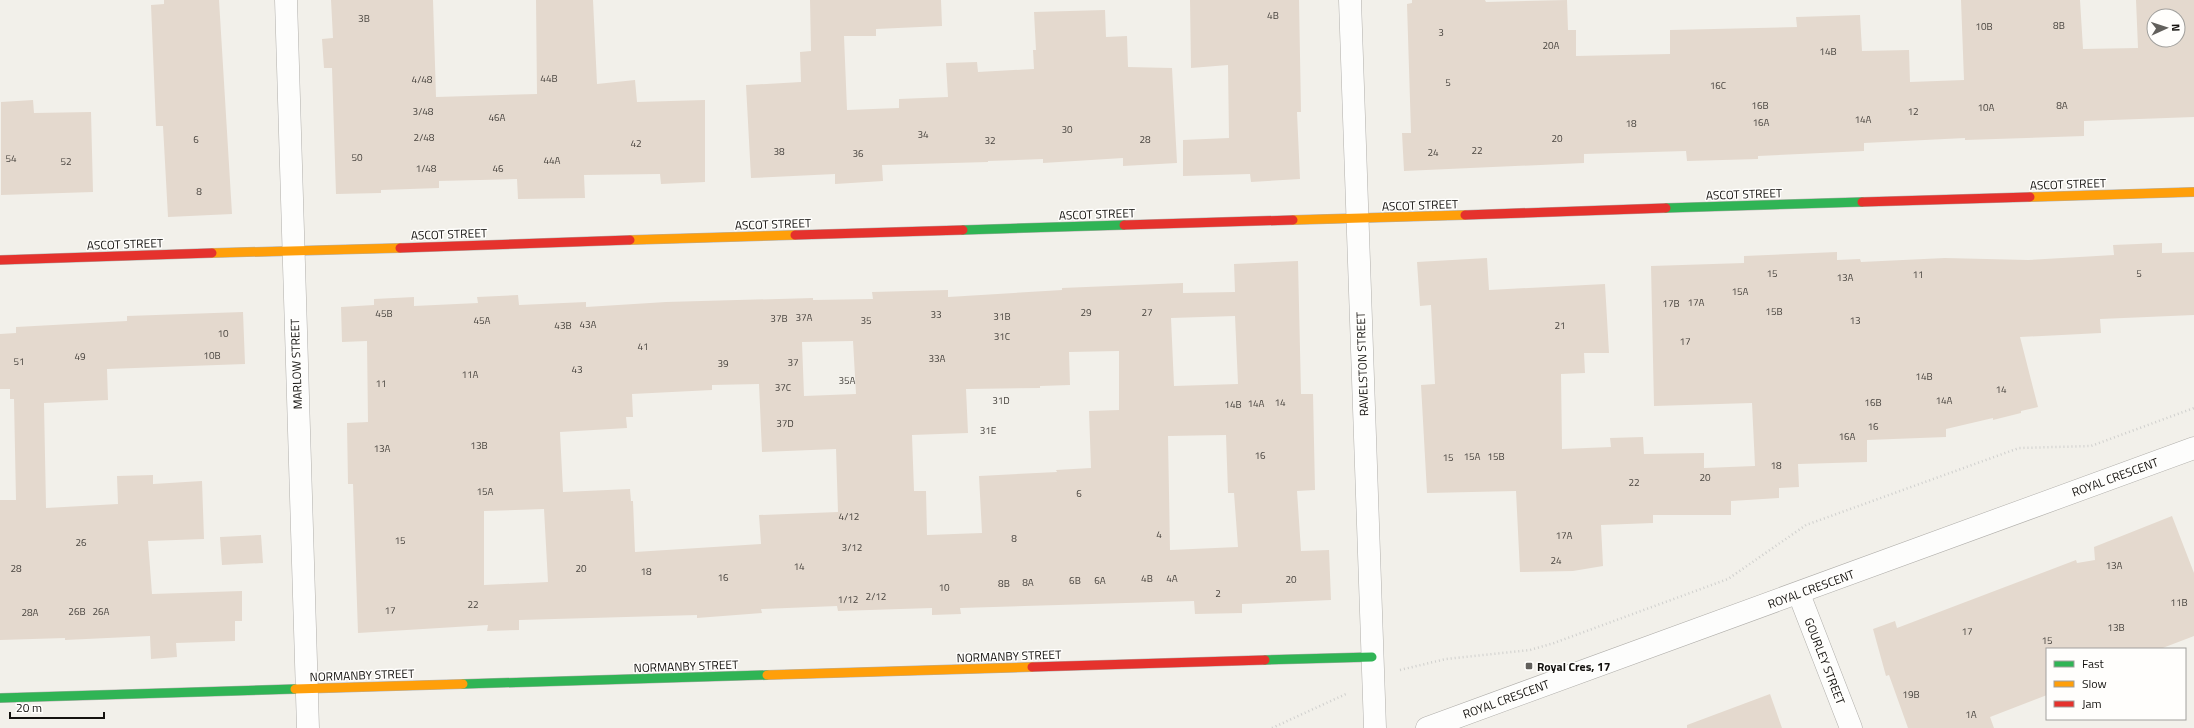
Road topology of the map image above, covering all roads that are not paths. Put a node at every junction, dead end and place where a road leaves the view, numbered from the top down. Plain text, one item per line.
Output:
1 (286, 0) edge
2 (1350, 0) edge
3 (2194, 192) edge
4 (1357, 219) junction
5 (292, 251) junction
6 (0, 260) edge
7 (2194, 448) edge
8 (1799, 594) junction
9 (1372, 657) junction
10 (307, 689) junction
11 (0, 698) edge
12 (308, 728) edge
13 (1375, 728) edge
14 (1427, 728) edge
15 (1851, 728) edge

1 - 5 street, MARLOW STREET
2 - 4 street, RAVELSTON STREET
3 - 4 street, ASCOT STREET
4 - 5 street, ASCOT STREET
4 - 9 street, RAVELSTON STREET
5 - 6 street, ASCOT STREET
5 - 10 street, MARLOW STREET
7 - 8 street, ROYAL CRESCENT
8 - 14 street, ROYAL CRESCENT
8 - 15 street, GOURLEY STREET
9 - 10 street, NORMANBY STREET
9 - 13 street, RAVELSTON STREET
10 - 11 street, NORMANBY STREET
10 - 12 street, MARLOW STREET

